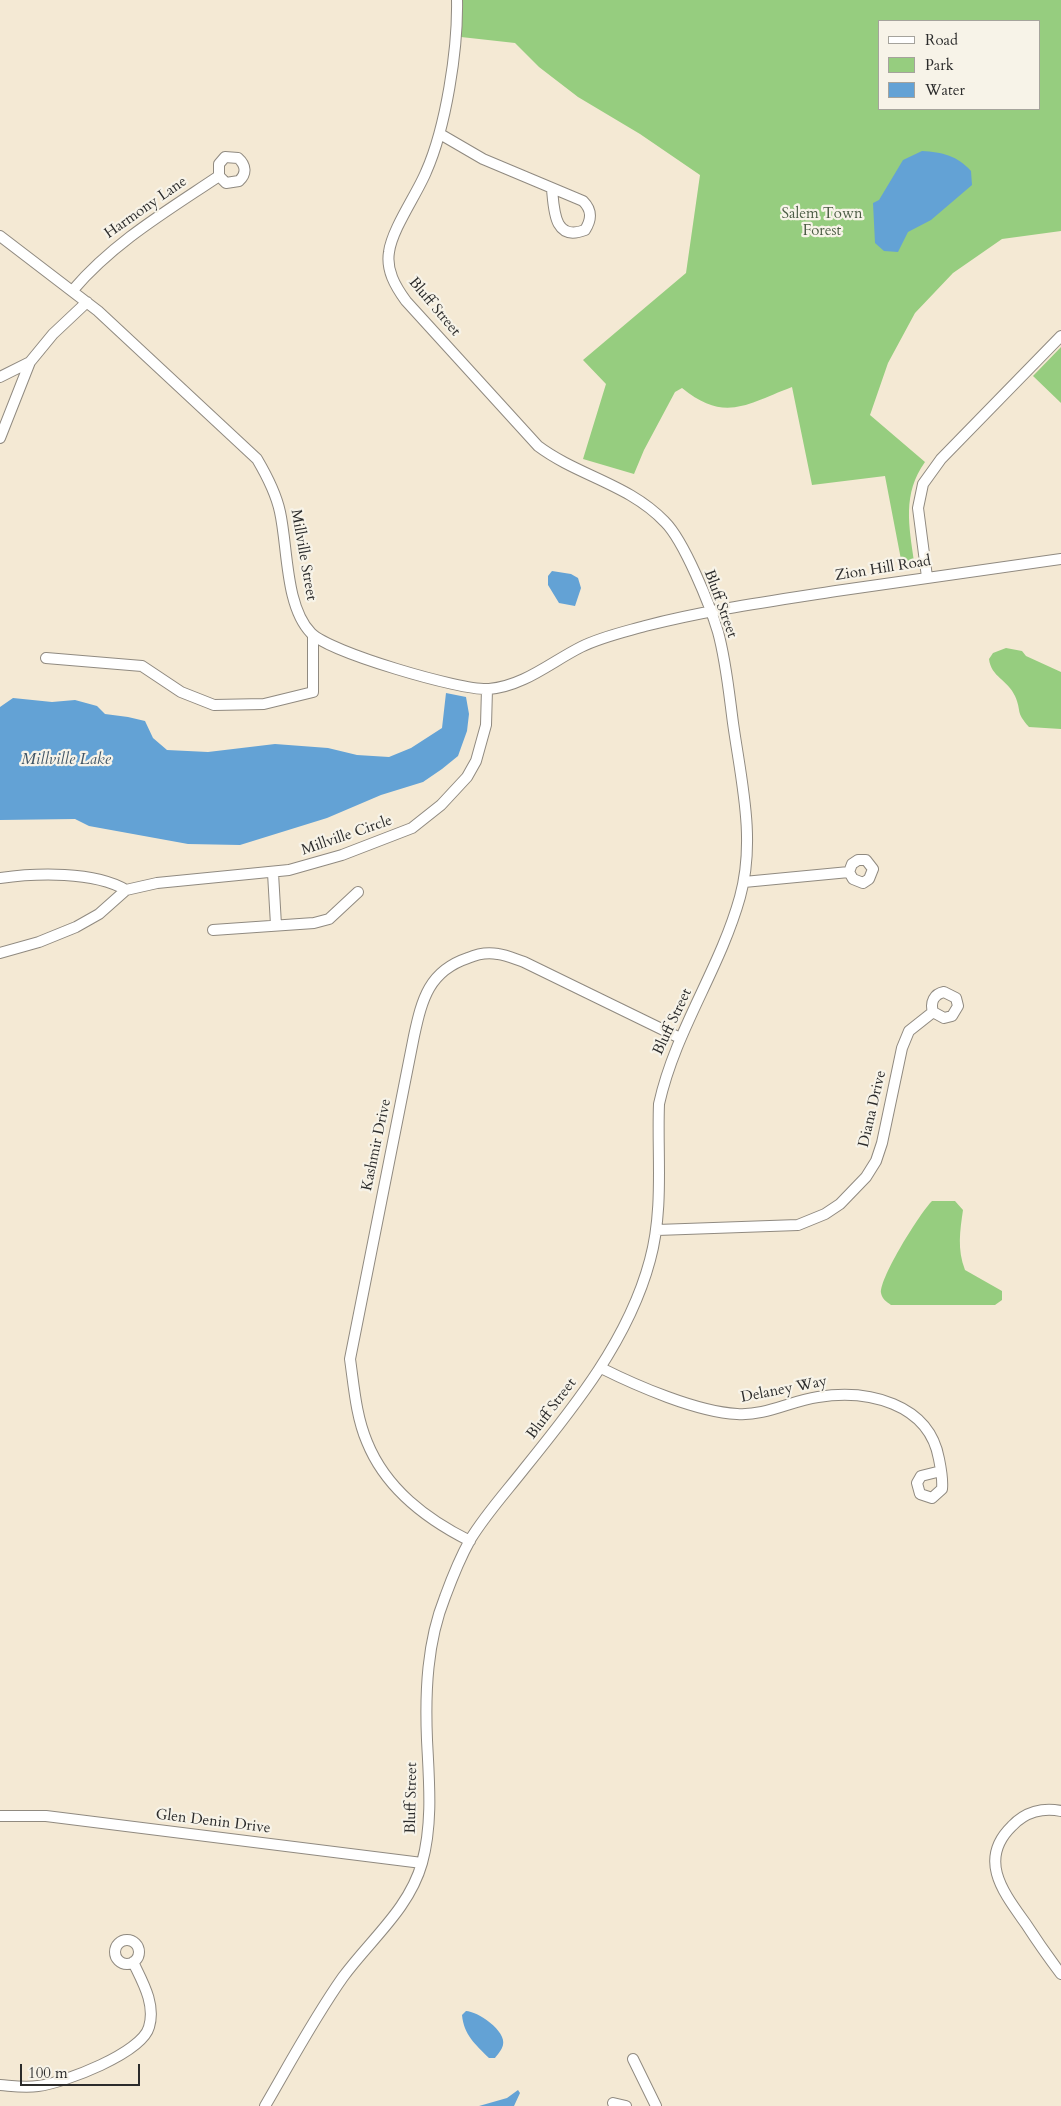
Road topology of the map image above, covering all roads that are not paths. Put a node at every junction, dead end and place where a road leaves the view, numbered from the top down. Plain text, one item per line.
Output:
1 (457, 0) edge
2 (440, 134) junction
3 (219, 176) dead end
4 (552, 189) junction
5 (0, 236) edge
6 (73, 290) junction
7 (88, 302) junction
8 (1061, 336) edge
9 (30, 362) junction
10 (0, 377) edge
11 (0, 438) edge
12 (1061, 560) edge
13 (927, 577) junction
14 (710, 613) junction
15 (313, 635) junction
16 (46, 658) dead end
17 (487, 690) junction
18 (849, 872) dead end
19 (273, 873) junction
20 (0, 878) edge
21 (744, 882) junction
22 (126, 890) junction
23 (358, 892) dead end
24 (276, 925) junction
25 (213, 930) dead end
26 (0, 953) edge
27 (933, 1012) dead end
28 (680, 1038) junction
29 (657, 1230) junction
30 (601, 1368) junction
31 (941, 1471) dead end
32 (470, 1541) junction
33 (1061, 1811) edge
34 (0, 1816) edge
35 (422, 1863) junction
36 (133, 1962) dead end
37 (1061, 1974) edge
38 (633, 2060) dead end
39 (0, 2084) edge
40 (612, 2103) dead end
41 (265, 2106) edge
42 (626, 2106) edge
43 (656, 2106) edge

1 - 2 street, Bluff Street
2 - 4 street
2 - 14 street, Bluff Street
3 - 6 street, Harmony Lane
4 - 4 street
5 - 6 street, Millville Street
6 - 7 street, Millville Street
7 - 9 street
7 - 15 street, Millville Street
8 - 13 street
9 - 10 street
9 - 11 street
12 - 13 street, Zion Hill Road
13 - 14 street, Zion Hill Road
14 - 17 street
14 - 21 street, Bluff Street
15 - 16 street
15 - 17 street
17 - 19 street, Millville Circle
18 - 21 street
19 - 22 street, Millville Circle
19 - 24 street
20 - 22 street
21 - 28 street, Bluff Street
22 - 26 street, Millville Circle
23 - 24 street
24 - 25 street
27 - 29 street, Diana Drive
28 - 29 street, Bluff Street
28 - 32 street, Kashmir Drive
29 - 30 street, Bluff Street
30 - 31 street, Delaney Way
30 - 32 street, Bluff Street
32 - 35 street, Bluff Street
33 - 37 street
34 - 35 street, Glen Denin Drive
35 - 41 street, Bluff Street
36 - 39 street
38 - 43 street
40 - 42 street

